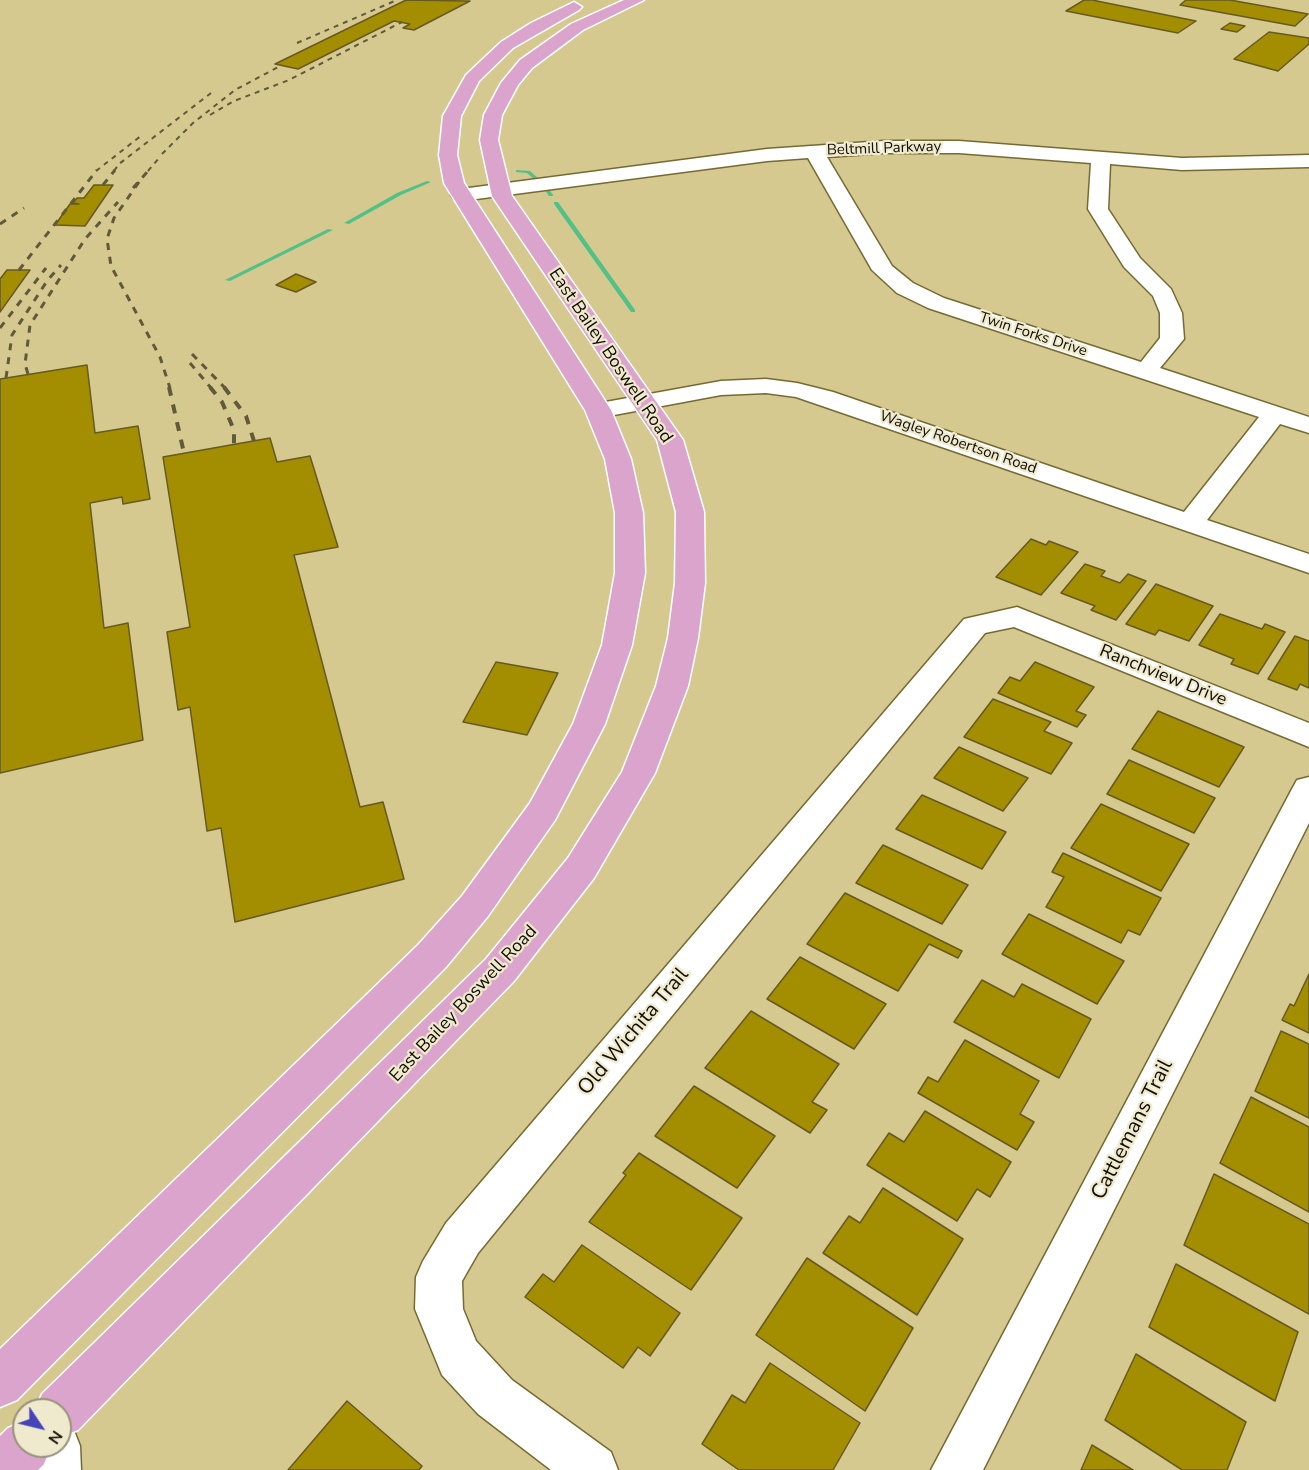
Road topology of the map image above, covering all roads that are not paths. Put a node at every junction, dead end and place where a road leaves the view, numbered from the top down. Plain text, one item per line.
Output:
1 (590, 0) edge
2 (630, 2) edge
3 (816, 157) junction
4 (1101, 163) junction
5 (1305, 175) edge
6 (505, 198) junction
7 (467, 203) junction
8 (1145, 372) junction
9 (644, 402) junction
10 (598, 410) junction
11 (1275, 414) junction
12 (1309, 425) edge
13 (1190, 523) junction
14 (1309, 564) edge
15 (1017, 617) joint
16 (1309, 736) edge
17 (1309, 789) edge
18 (0, 1383) edge
19 (72, 1400) edge
20 (14, 1458) edge
21 (2, 1470) edge
22 (593, 1470) edge
23 (956, 1470) edge

1 - 7 main road, East Bailey Boswell Road
2 - 6 main road, East Bailey Boswell Road
3 - 4 street, Beltmill Parkway
3 - 6 street, Beltmill Parkway
3 - 8 street, Twin Forks Drive
4 - 5 street, Beltmill Parkway
4 - 5 street, Beltmill Parkway
4 - 8 street
6 - 7 street, Beltmill Parkway
6 - 9 main road, East Bailey Boswell Road
7 - 10 main road, East Bailey Boswell Road
8 - 11 street, Twin Forks Drive
9 - 10 street, Wagley Robertson Road
9 - 13 street, Wagley Robertson Road
9 - 19 main road, East Bailey Boswell Road
10 - 18 main road, East Bailey Boswell Road
11 - 12 street, Twin Forks Drive
11 - 13 street
13 - 14 street, Wagley Robertson Road
15 - 16 street, Ranchview Drive
15 - 22 street, Old Wichita Trail
17 - 23 street, Cattlemans Trail
20 - 21 main road

